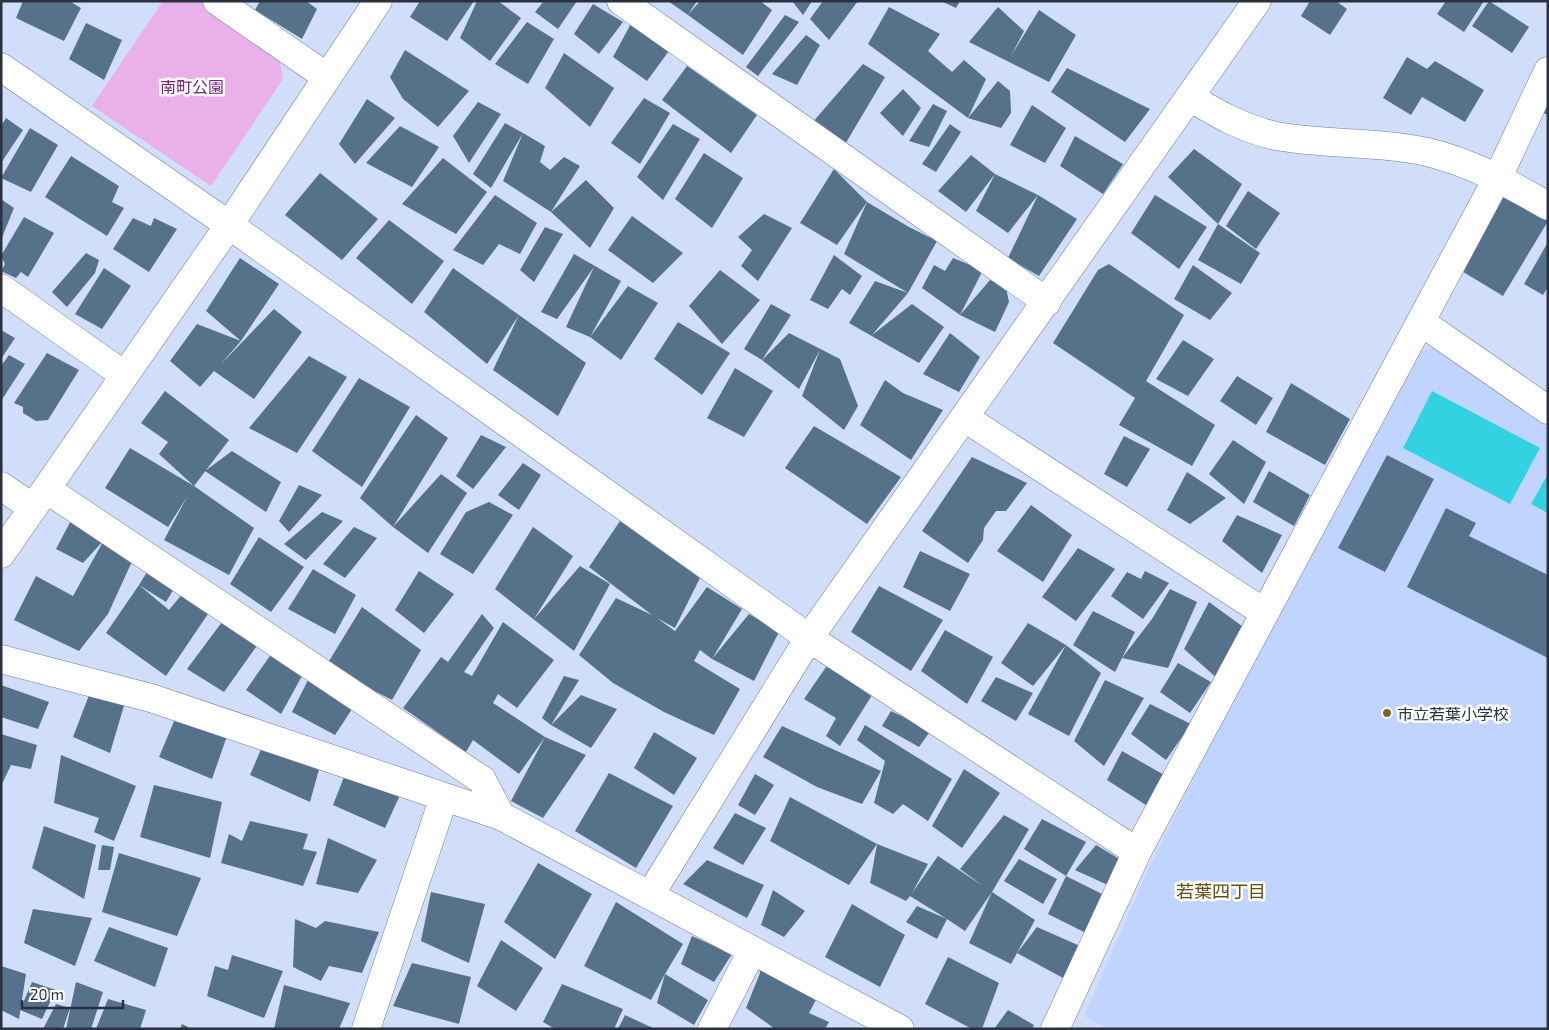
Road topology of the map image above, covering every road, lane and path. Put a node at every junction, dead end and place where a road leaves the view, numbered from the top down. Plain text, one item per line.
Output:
1 (217, 1) edge
2 (621, 1) edge
3 (1257, 1) edge
4 (369, 4) edge
5 (1, 67) edge
6 (1548, 71) edge
7 (327, 77) junction
8 (1190, 97) junction
9 (1498, 177) junction
10 (1548, 206) edge
11 (229, 225) junction
12 (1, 288) edge
13 (1047, 302) junction
14 (1420, 322) junction
15 (124, 375) junction
16 (1548, 410) edge
17 (965, 418) junction
18 (1, 486) edge
19 (39, 498) junction
20 (1, 554) edge
21 (1265, 613) junction
22 (809, 638) junction
23 (1, 659) edge
24 (444, 797) junction
25 (501, 816) junction
26 (1137, 852) junction
27 (650, 894) junction
28 (752, 950) junction
29 (366, 1029) edge
30 (712, 1029) edge
31 (900, 1029) edge
32 (1055, 1029) edge

1 - 7 street
2 - 13 street
3 - 8 street
4 - 7 street
5 - 11 street
6 - 9 street
7 - 11 street
8 - 9 street
8 - 13 street
9 - 10 street
9 - 14 street
11 - 15 street
11 - 22 street
12 - 15 street
13 - 17 street
14 - 16 street
14 - 21 street
15 - 19 street
17 - 21 street
17 - 22 street
18 - 19 street
19 - 20 street
19 - 25 street
21 - 26 street
22 - 26 street
22 - 27 street
23 - 24 street
24 - 25 street
24 - 29 street
25 - 27 street
26 - 32 street
27 - 28 street
28 - 30 street
28 - 31 street

